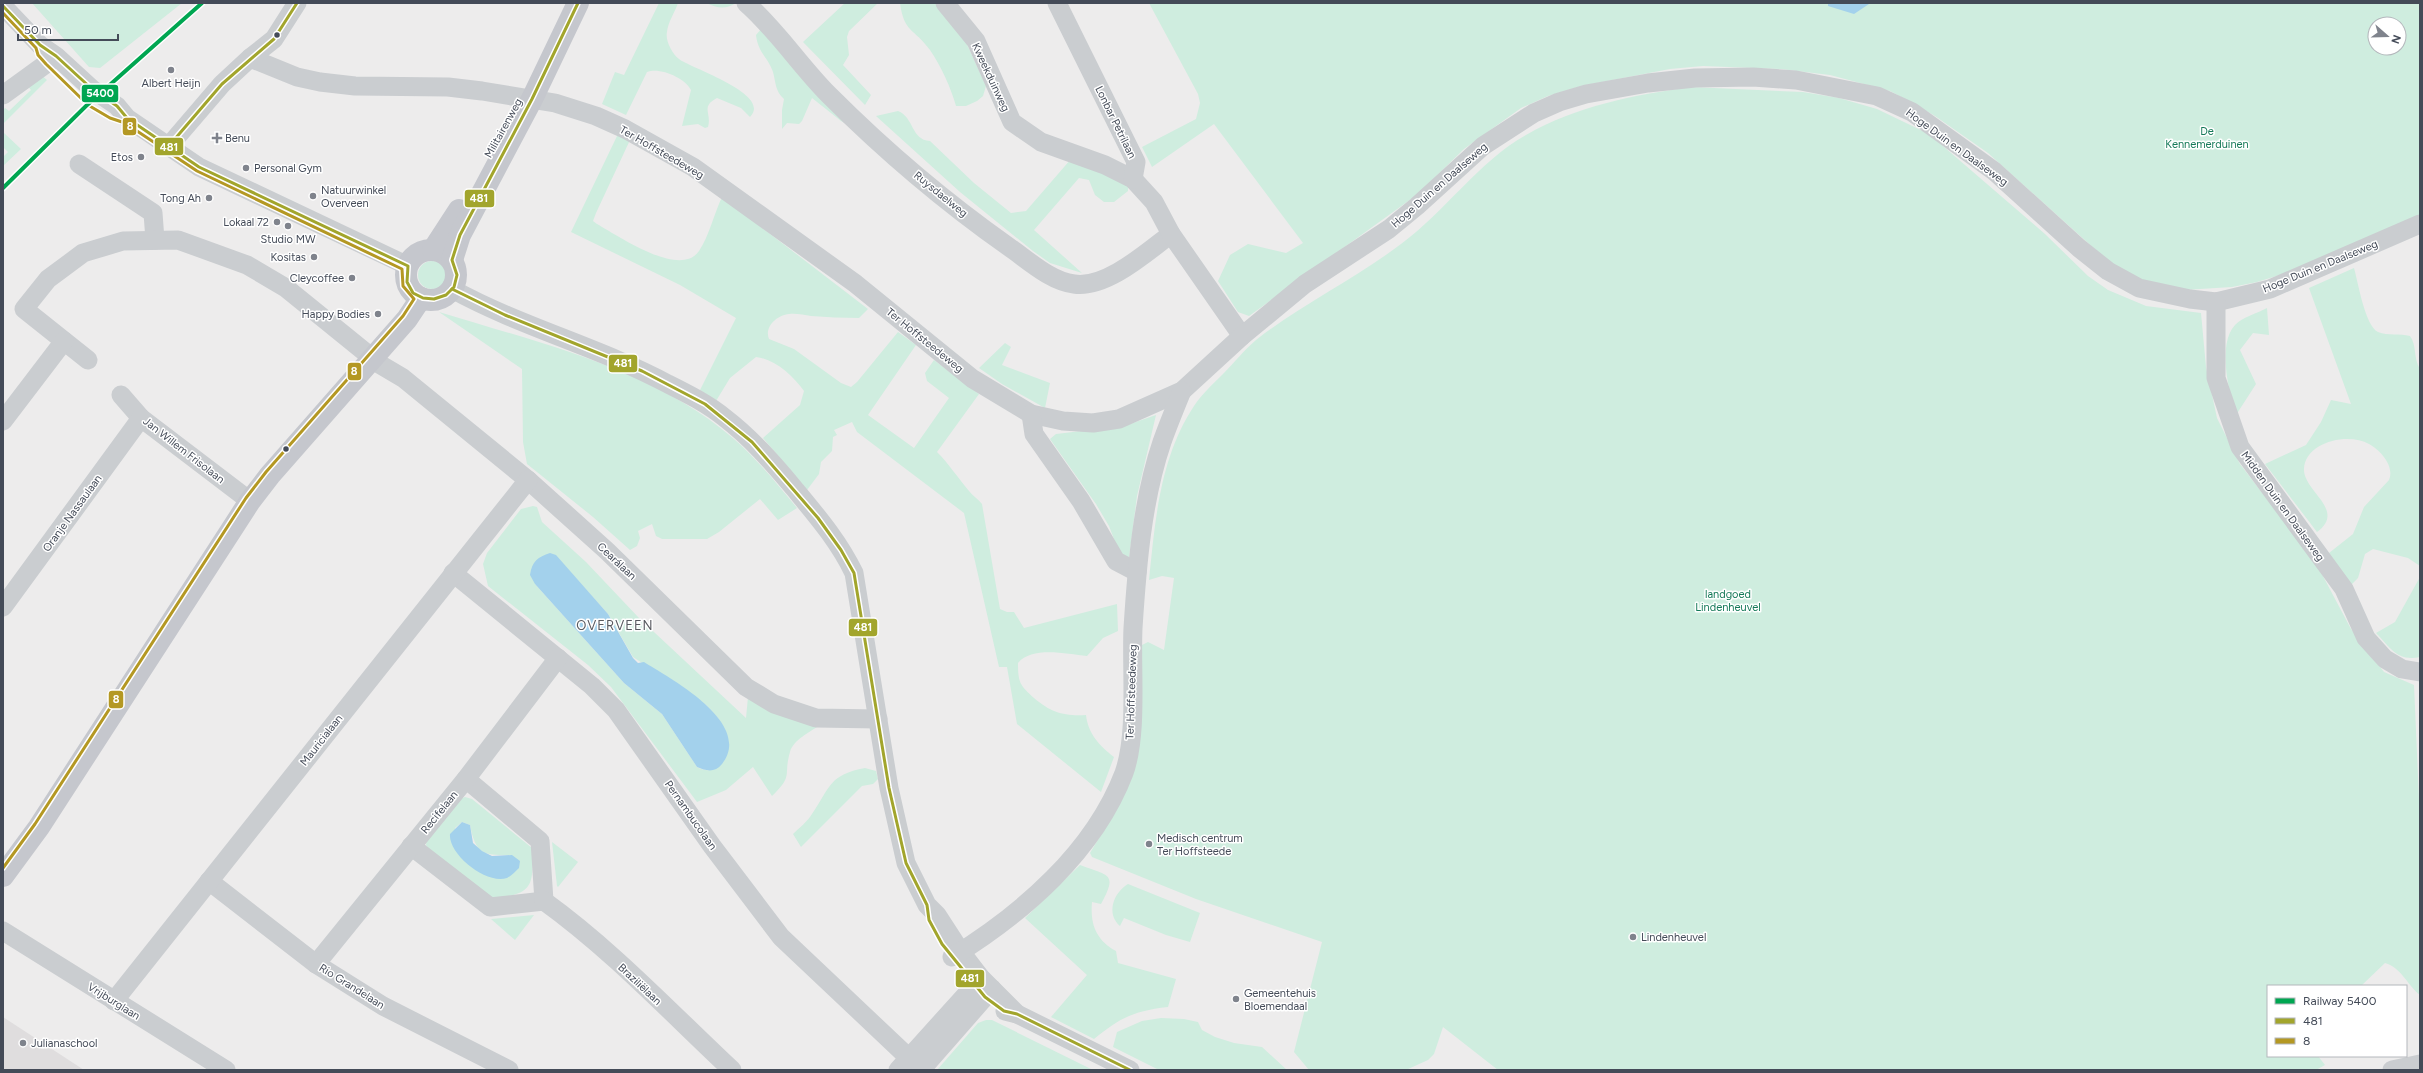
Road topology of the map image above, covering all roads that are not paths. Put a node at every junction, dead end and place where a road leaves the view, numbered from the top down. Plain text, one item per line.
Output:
1 (297, 3) edge
2 (565, 3) edge
3 (578, 3) edge
4 (746, 3) edge
5 (945, 3) edge
6 (1057, 3) edge
7 (3, 6) edge
8 (40, 45) junction
9 (250, 58) junction
10 (50, 61) junction
11 (3, 95) edge
12 (526, 98) junction
13 (128, 118) junction
14 (168, 147) junction
15 (79, 164) dead end
16 (1133, 179) junction
17 (2420, 224) edge
18 (1171, 234) junction
19 (155, 240) junction
20 (443, 255) junction
21 (408, 266) junction
22 (452, 289) junction
23 (421, 298) junction
24 (2216, 302) junction
25 (1242, 336) junction
26 (64, 341) junction
27 (373, 358) junction
28 (88, 360) dead end
29 (1204, 370) joint
30 (1182, 391) junction
31 (121, 395) dead end
32 (1031, 414) junction
33 (141, 418) junction
34 (3, 421) edge
35 (528, 480) junction
36 (250, 501) junction
37 (1137, 572) junction
38 (453, 573) junction
39 (3, 608) edge
40 (558, 658) junction
41 (2420, 672) edge
42 (878, 719) junction
43 (466, 779) junction
44 (411, 846) junction
45 (3, 876) edge
46 (209, 882) junction
47 (544, 901) junction
48 (3, 931) edge
49 (956, 954) junction
50 (316, 964) junction
51 (983, 987) junction
52 (114, 1001) junction
53 (2420, 1064) edge
54 (912, 1067) edge
55 (226, 1070) edge
56 (509, 1070) edge
57 (732, 1070) edge
58 (1130, 1070) edge
59 (2392, 1070) edge

1 - 9 street
2 - 12 main road, Militairenweg
3 - 12 main road, Militairenweg
4 - 18 street, Ruysdaelweg
5 - 16 street, Kweekduinweg
6 - 16 street, Lonbar Petrilaan
7 - 8 street
8 - 10 street
8 - 13 street
9 - 12 street, Ter Hoffsteedeweg
9 - 14 street
10 - 11 street
10 - 13 street
12 - 20 main road, Militairenweg
12 - 32 street, Ter Hoffsteedeweg
13 - 14 street
14 - 21 street
15 - 19 street
16 - 18 street
17 - 24 street, Hoge Duin en Daalseweg
18 - 25 street
19 - 26 street, Cearálaan
19 - 27 street, Cearálaan
20 - 21 main road
20 - 22 main road
21 - 23 main road
22 - 23 main road
22 - 42 street
23 - 27 main road
24 - 25 street, Hoge Duin en Daalseweg
24 - 41 street, Midden Duin en Daalseweg
25 - 29 street, Hoge Duin en Daalseweg
26 - 28 street
26 - 34 street
27 - 35 street, Cearálaan
27 - 36 main road
29 - 30 street, Ter Hoffsteedeweg
30 - 32 street, Ter Hoffsteedeweg
30 - 37 street, Ter Hoffsteedeweg
31 - 33 street, Jan Willem Frisolaan
32 - 37 street
33 - 36 street, Jan Willem Frisolaan
33 - 39 street, Oranje Nassaulaan
35 - 38 street, Mauricialaan
35 - 42 street, Cearálaan
36 - 45 main road
37 - 49 street, Ter Hoffsteedeweg
38 - 40 street, Pernambucolaan
38 - 46 street, Mauricialaan
40 - 43 street, Recifelaan
40 - 54 street, Pernambucolaan
42 - 49 street
43 - 44 street, Recifelaan
43 - 47 street
44 - 47 street
44 - 50 street, Recifelaan
46 - 50 street, Rio Grandelaan
46 - 52 street, Mauricialaan
47 - 57 street, Braziliëlaan
48 - 52 street, Vrijburglaan
49 - 51 street
50 - 56 street, Rio Grandelaan
51 - 54 street
51 - 58 street
52 - 55 street, Vrijburglaan
53 - 59 street

